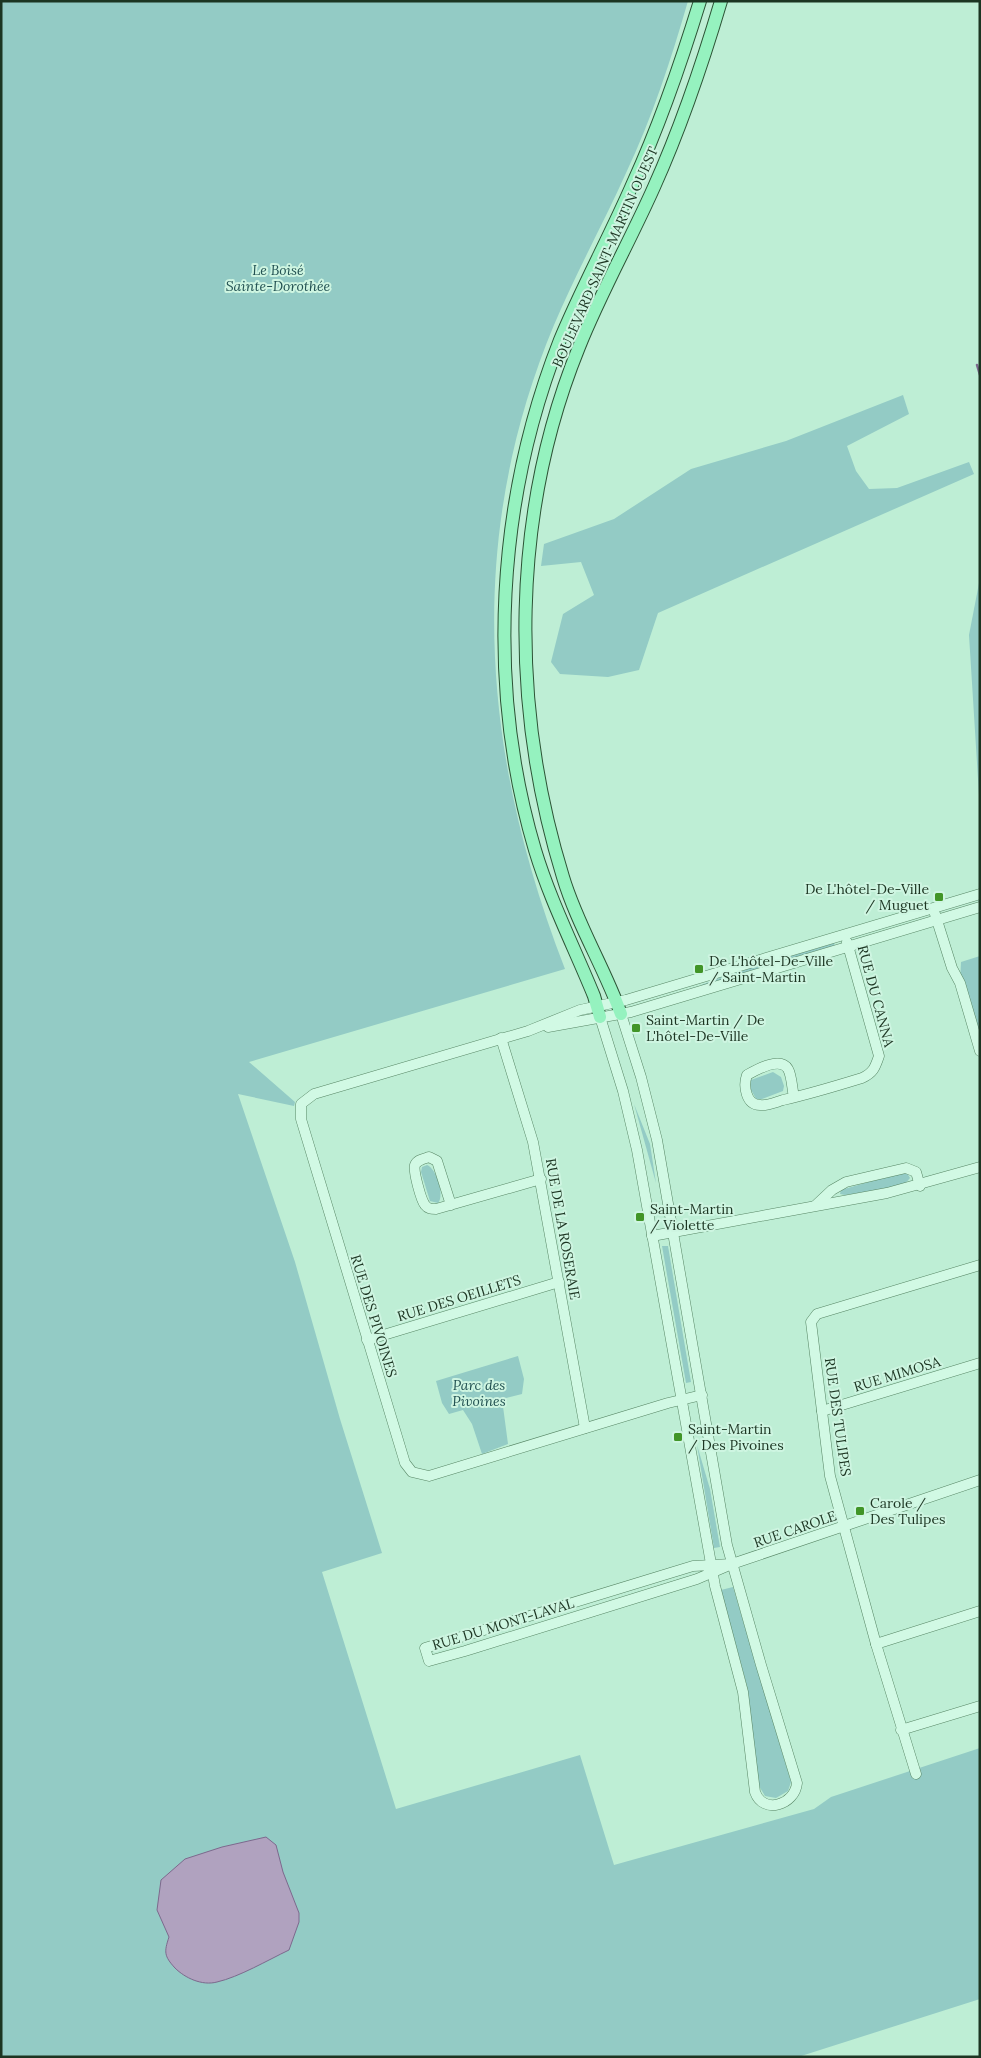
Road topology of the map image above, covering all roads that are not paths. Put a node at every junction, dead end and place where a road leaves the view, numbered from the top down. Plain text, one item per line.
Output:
1 (700, 1) edge
2 (721, 1) edge
3 (980, 894) edge
4 (933, 908) junction
5 (980, 908) edge
6 (937, 920) junction
7 (844, 934) junction
8 (848, 947) junction
9 (619, 1008) junction
10 (598, 1012) junction
11 (501, 1038) junction
12 (980, 1051) edge
13 (794, 1097) junction
14 (980, 1167) edge
15 (541, 1179) junction
16 (920, 1186) junction
17 (451, 1205) junction
18 (816, 1205) junction
19 (673, 1232) junction
20 (652, 1236) junction
21 (980, 1265) edge
22 (559, 1282) junction
23 (367, 1340) junction
24 (980, 1363) edge
25 (702, 1395) junction
26 (681, 1400) junction
27 (822, 1411) junction
28 (585, 1428) junction
29 (980, 1480) edge
30 (845, 1526) junction
31 (732, 1564) junction
32 (712, 1569) junction
33 (980, 1611) edge
34 (876, 1644) junction
35 (980, 1706) edge
36 (902, 1730) junction
37 (916, 1774) dead end

1 - 10 main road, BOULEVARD SAINT-MARTIN OUEST
2 - 9 main road, BOULEVARD SAINT-MARTIN OUEST
3 - 4 street
4 - 6 street
4 - 7 street
5 - 6 street
6 - 8 street
6 - 12 street
7 - 8 street, RUE DU CANNA
7 - 9 street
8 - 9 street
8 - 13 street, RUE DU CANNA
9 - 10 street, RUE DES PIVOINES
9 - 19 street, BOULEVARD SAINT-MARTIN OUEST
10 - 11 street, RUE DES PIVOINES
10 - 20 street, BOULEVARD SAINT-MARTIN OUEST
11 - 15 street, RUE DE LA ROSERAIE
11 - 23 street, RUE DES PIVOINES
13 - 13 street, RUE DU CANNA
14 - 16 street
15 - 17 street
15 - 22 street, RUE DE LA ROSERAIE
16 - 18 street
16 - 18 street
17 - 17 street
18 - 19 street
19 - 20 street
19 - 25 street, BOULEVARD SAINT-MARTIN OUEST
20 - 26 street, BOULEVARD SAINT-MARTIN OUEST
21 - 27 street, RUE DES TULIPES
22 - 23 street, RUE DES OEILLETS
22 - 28 street, RUE DE LA ROSERAIE
23 - 28 street, RUE DES PIVOINES
24 - 27 street, RUE MIMOSA
25 - 26 street, RUE DES PIVOINES
25 - 31 street, BOULEVARD SAINT-MARTIN OUEST
26 - 28 street, RUE DES PIVOINES
26 - 32 street, BOULEVARD SAINT-MARTIN OUEST
27 - 30 street, RUE DES TULIPES
29 - 30 street, RUE CAROLE
30 - 31 street, RUE CAROLE
30 - 34 street, RUE DES TULIPES
31 - 32 street, RUE CAROLE
31 - 32 street, BOULEVARD SAINT-MARTIN OUEST
32 - 32 street, RUE DU MONT-LAVAL
33 - 34 street
34 - 36 street, RUE DES TULIPES
35 - 36 street
36 - 37 street, RUE DES TULIPES

